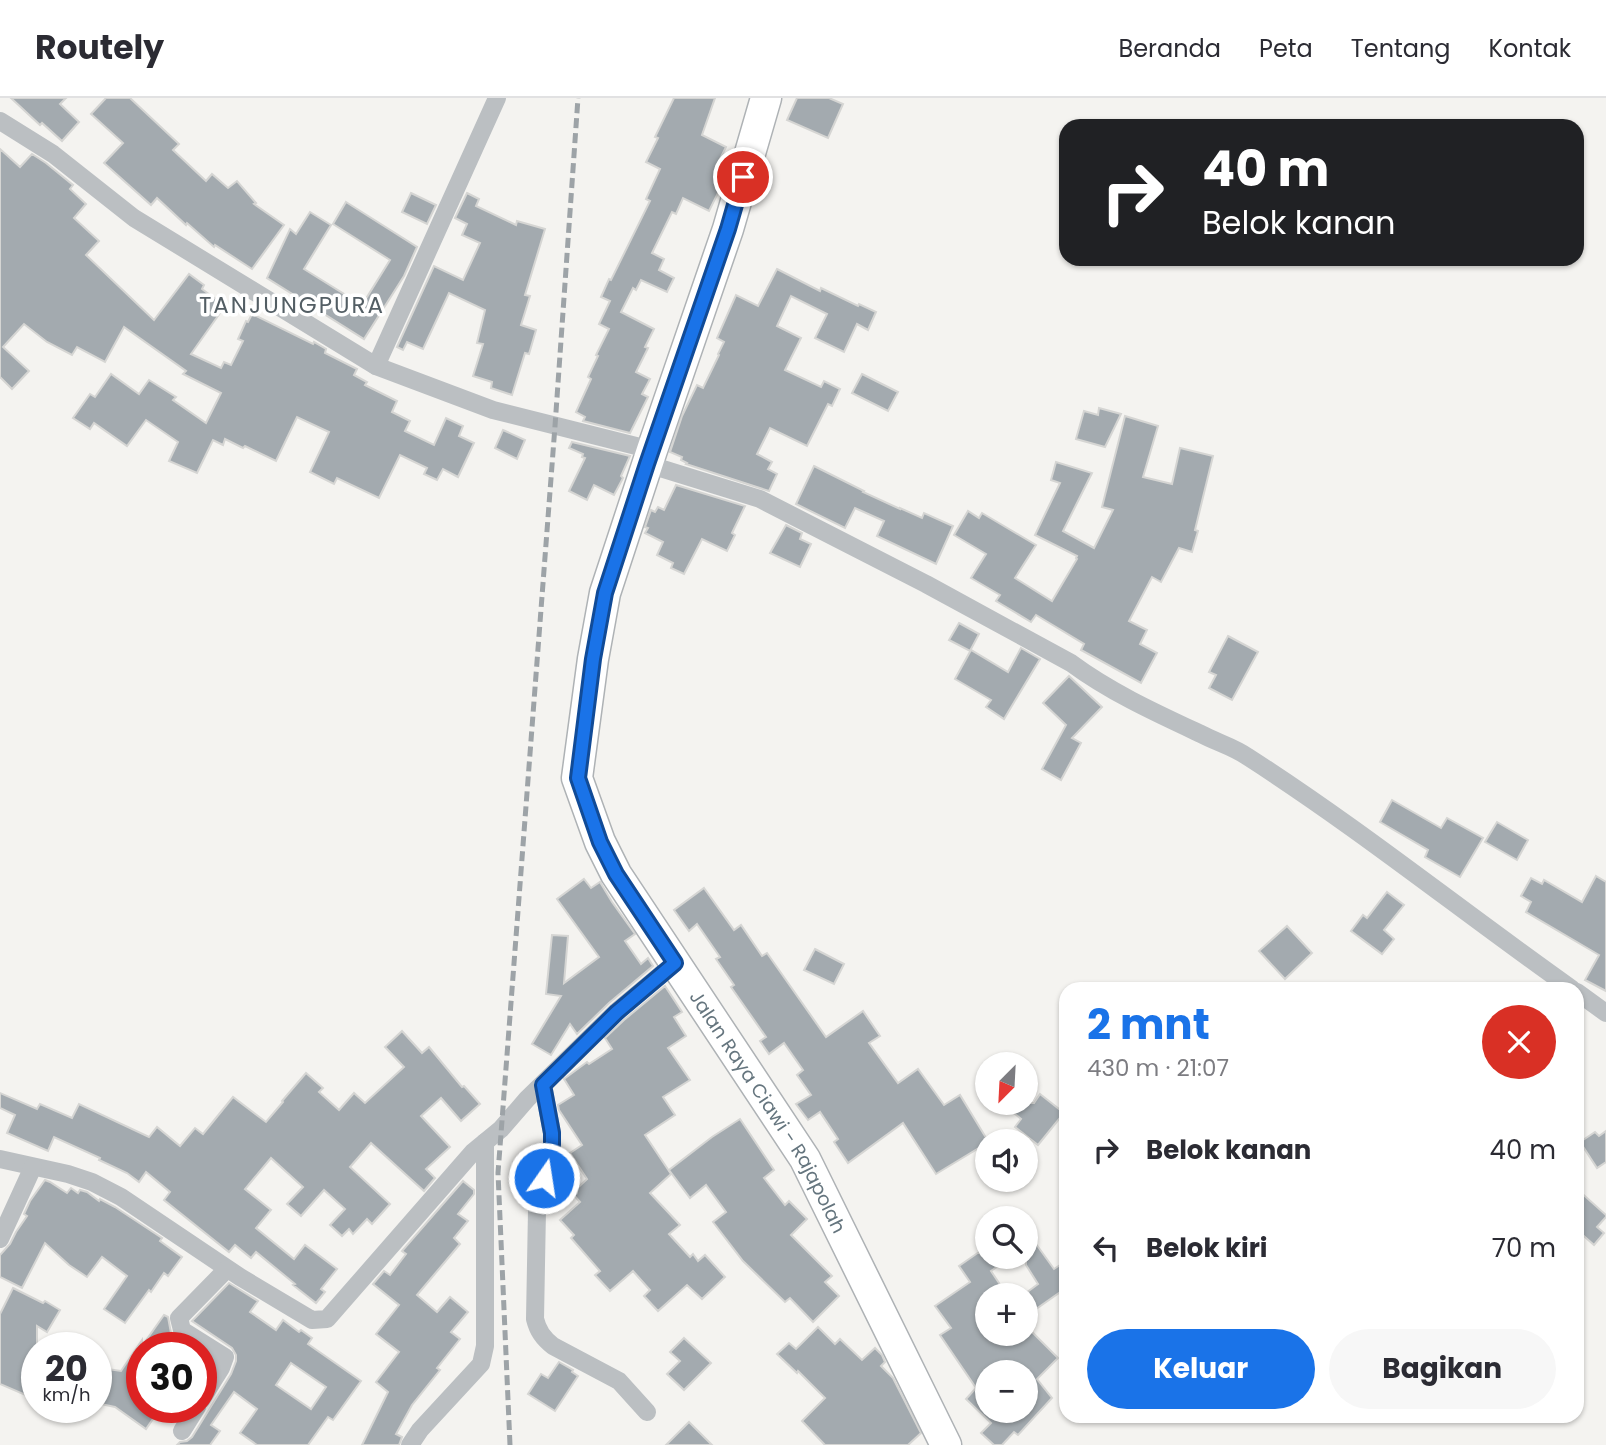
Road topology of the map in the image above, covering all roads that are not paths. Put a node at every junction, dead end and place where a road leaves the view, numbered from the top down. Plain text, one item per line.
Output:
1 (498, 98) edge
2 (766, 98) edge
3 (0, 121) edge
4 (376, 366) junction
5 (649, 457) junction
6 (675, 963) junction
7 (1562, 982) edge
8 (1584, 997) edge
9 (1606, 1013) edge
10 (543, 1085) junction
11 (485, 1142) junction
12 (0, 1159) edge
13 (33, 1167) junction
14 (0, 1238) edge
15 (228, 1269) junction
16 (185, 1332) edge
17 (217, 1352) edge
18 (217, 1374) edge
19 (647, 1412) dead end
20 (187, 1423) edge
21 (182, 1432) dead end
22 (410, 1445) edge
23 (946, 1445) edge

1 - 4 street
2 - 5 highway, Jalan Raya Ciawi - Rajapolah
3 - 4 street
4 - 5 street
5 - 6 highway, Jalan Raya Ciawi - Rajapolah
5 - 7 street
6 - 10 street
6 - 23 highway, Jalan Raya Ciawi - Rajapolah
8 - 9 street
10 - 11 street
10 - 19 street
11 - 15 street
11 - 22 street
12 - 13 street
13 - 14 street
13 - 15 street
15 - 16 street
17 - 18 street
20 - 21 street

